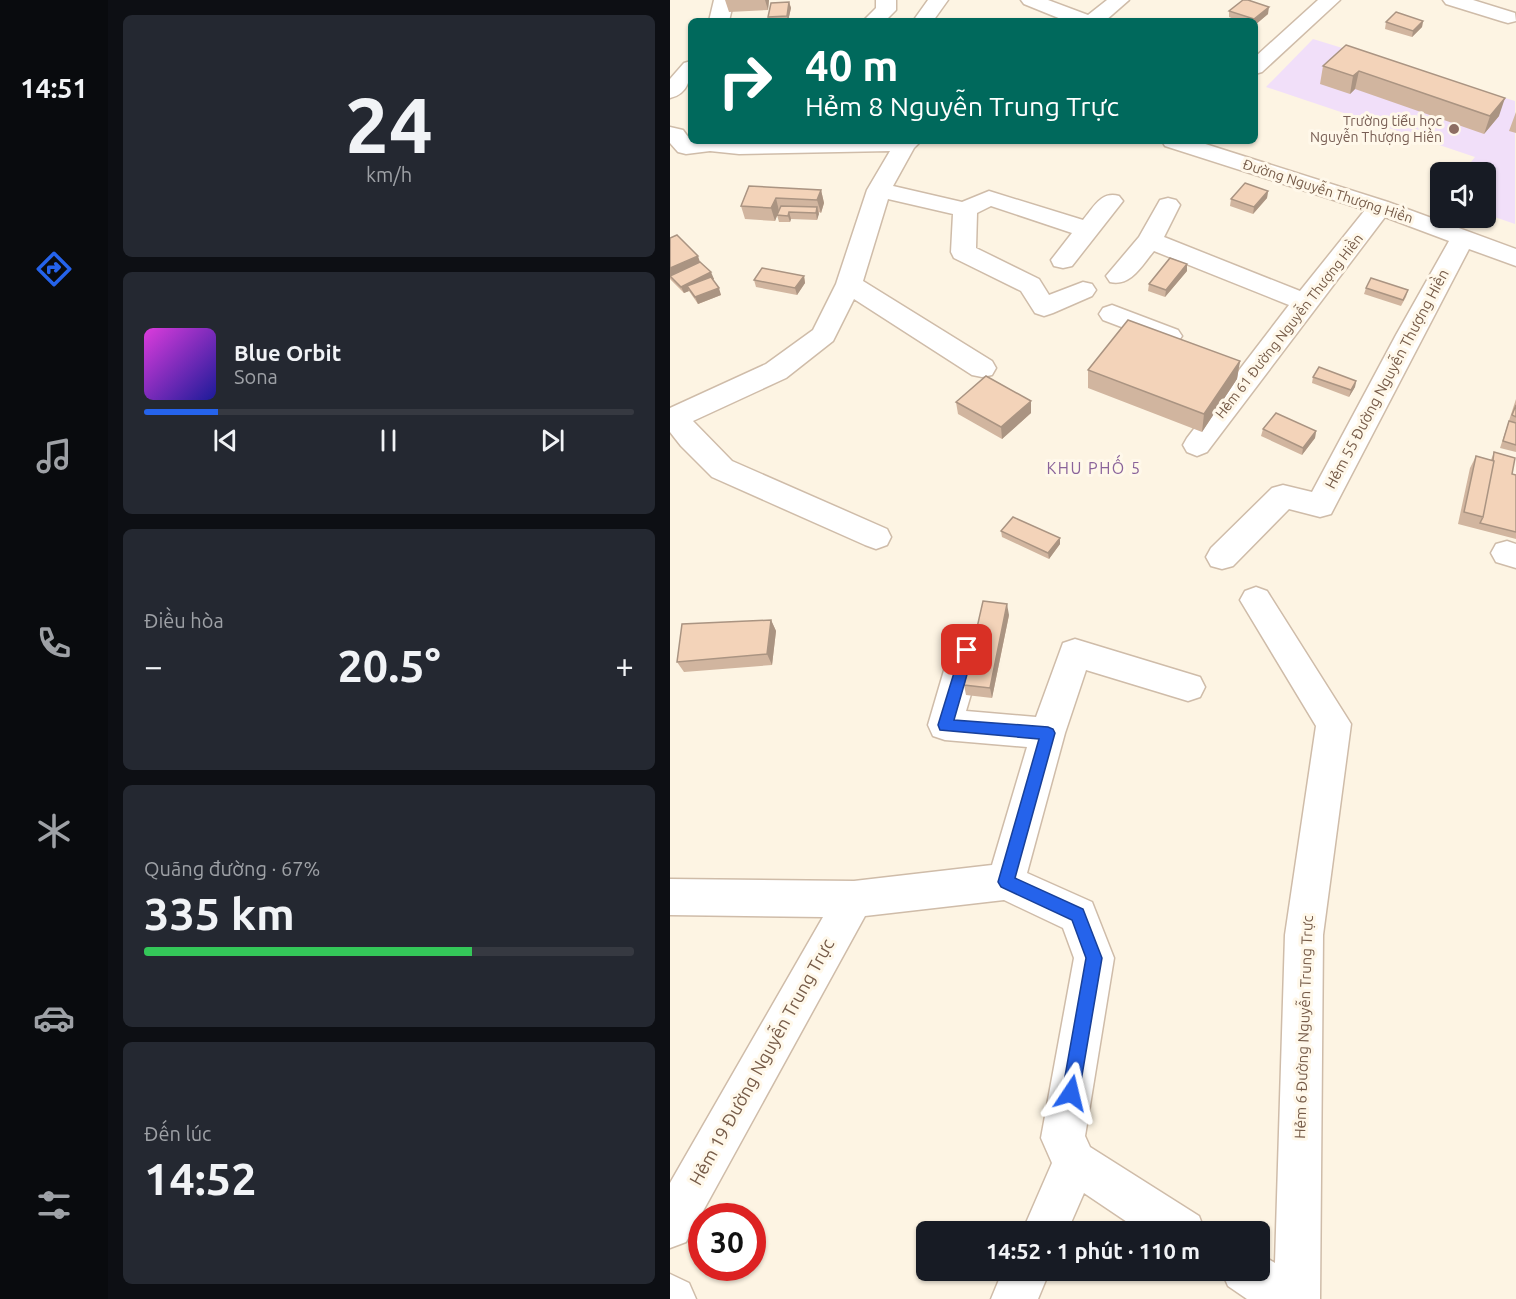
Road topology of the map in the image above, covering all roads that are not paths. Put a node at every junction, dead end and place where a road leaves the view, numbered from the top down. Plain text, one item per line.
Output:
1 (724, 0) edge
2 (886, 0) edge
3 (938, 0) edge
4 (1031, 0) edge
5 (1119, 0) edge
6 (1330, 0) edge
7 (1453, 0) edge
8 (1508, 17) dead end
9 (720, 18) edge
10 (876, 18) edge
11 (924, 18) edge
12 (1076, 18) edge
13 (1097, 18) edge
14 (670, 56) edge
15 (688, 59) edge
16 (1258, 65) edge
17 (688, 71) edge
18 (670, 92) edge
19 (688, 98) edge
20 (738, 144) edge
21 (906, 144) edge
22 (1184, 144) edge
23 (675, 146) edge
24 (879, 190) junction
25 (1111, 201) dead end
26 (1168, 205) dead end
27 (1380, 207) junction
28 (965, 210) junction
29 (1088, 230) junction
30 (1463, 238) junction
31 (1150, 240) junction
32 (1516, 258) edge
33 (1063, 260) dead end
34 (1118, 276) dead end
35 (849, 284) junction
36 (1083, 290) dead end
37 (1305, 302) junction
38 (1112, 314) dead end
39 (1189, 344) edge
40 (982, 368) dead end
41 (672, 418) edge
42 (1198, 445) dead end
43 (876, 537) dead end
44 (1222, 557) dead end
45 (1256, 600) dead end
46 (967, 650) dead end
47 (1188, 687) dead end
48 (1048, 733) junction
49 (1006, 882) junction
50 (670, 897) edge
51 (854, 899) junction
52 (1075, 1162) junction
53 (1049, 1221) edge
54 (1166, 1221) edge
55 (670, 1226) edge
56 (1022, 1281) edge
57 (1261, 1281) edge
58 (1014, 1299) edge
59 (1288, 1299) edge
60 (1297, 1299) edge

1 - 9 street
2 - 10 street
3 - 11 street
4 - 12 street
5 - 13 street
6 - 16 street
7 - 8 street
14 - 15 street
17 - 18 street
18 - 19 street
20 - 23 street
21 - 24 street
22 - 27 street, Đường Nguyễn Thượng Hiền
24 - 28 street
24 - 35 street
25 - 29 street
26 - 31 street
27 - 30 street, Đường Nguyễn Thượng Hiền
27 - 37 street, Hẻm 61 Đường Nguyễn Thượng Hiền
28 - 29 street
28 - 36 street
29 - 33 street
30 - 32 street, Đường Nguyễn Thượng Hiền
30 - 44 street, Hẻm 55 Đường Nguyễn Thượng Hiền
31 - 34 street
31 - 37 street
35 - 40 street
35 - 41 street
37 - 42 street, Hẻm 61 Đường Nguyễn Thượng Hiền
38 - 39 street
41 - 43 street
45 - 60 street, Hẻm 6 Đường Nguyễn Trung Trực
46 - 48 street
47 - 48 street
48 - 49 street
49 - 51 street
49 - 52 street
50 - 51 street
51 - 55 street, Hẻm 19 Đường Nguyễn Trung Trực
52 - 53 street
52 - 54 street
56 - 58 street
57 - 59 street

